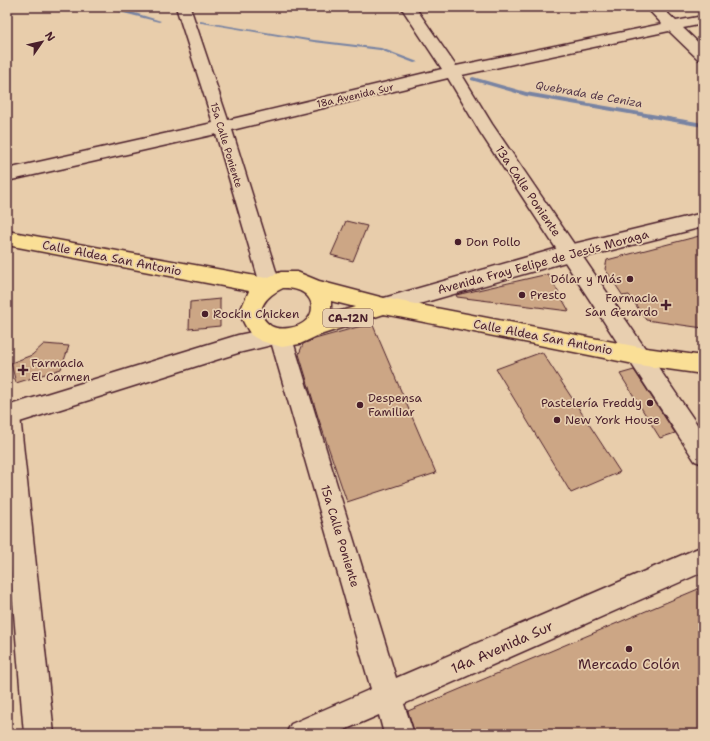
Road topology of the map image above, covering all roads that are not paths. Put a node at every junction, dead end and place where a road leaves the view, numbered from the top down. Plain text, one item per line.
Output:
1 (183, 7) edge
2 (408, 7) edge
3 (652, 7) edge
4 (703, 20) edge
5 (672, 27) junction
6 (703, 56) edge
7 (452, 72) junction
8 (222, 126) junction
9 (7, 174) edge
10 (703, 220) edge
11 (7, 238) edge
12 (569, 253) junction
13 (216, 277) junction
14 (268, 285) junction
15 (313, 288) junction
16 (384, 306) junction
17 (252, 311) junction
18 (312, 329) junction
19 (277, 337) junction
20 (238, 344) junction
21 (639, 356) junction
22 (703, 365) edge
23 (8, 416) edge
24 (703, 453) edge
25 (703, 559) edge
26 (387, 697) junction
27 (39, 734) edge
28 (301, 734) edge
29 (399, 734) edge

1 - 8 street, 15a Calle Poniente
2 - 7 street, 13a Calle Poniente
3 - 5 street
4 - 5 street, 18a Avenida Sur
5 - 6 street
5 - 7 street, 18a Avenida Sur
7 - 8 street, 18a Avenida Sur
7 - 12 street, 13a Calle Poniente
8 - 9 street, 18a Avenida Sur
8 - 14 street, 15a Calle Poniente
10 - 12 street, Avenida Fray Felipe de Jesús Moraga
11 - 13 main road, Calle Aldea San Antonio
12 - 16 street, Avenida Fray Felipe de Jesús Moraga
12 - 21 street, 13a Calle Poniente
13 - 14 main road, Calle Aldea San Antonio
13 - 17 main road, Calle Aldea San Antonio
14 - 15 main road
14 - 17 main road
15 - 16 main road, Calle Aldea San Antonio / CA-12N
15 - 18 main road
16 - 18 main road, Calle Aldea San Antonio / CA-12N
16 - 21 main road, Calle Aldea San Antonio
17 - 19 main road
17 - 20 street
18 - 19 main road
19 - 20 street
19 - 26 street, 15a Calle Poniente
20 - 23 street
21 - 22 main road, Calle Aldea San Antonio
21 - 24 street, 13a Calle Poniente
23 - 27 street
25 - 26 street, 14a Avenida Sur
26 - 28 street, 14a Avenida Sur
26 - 29 street, 15a Calle Poniente

